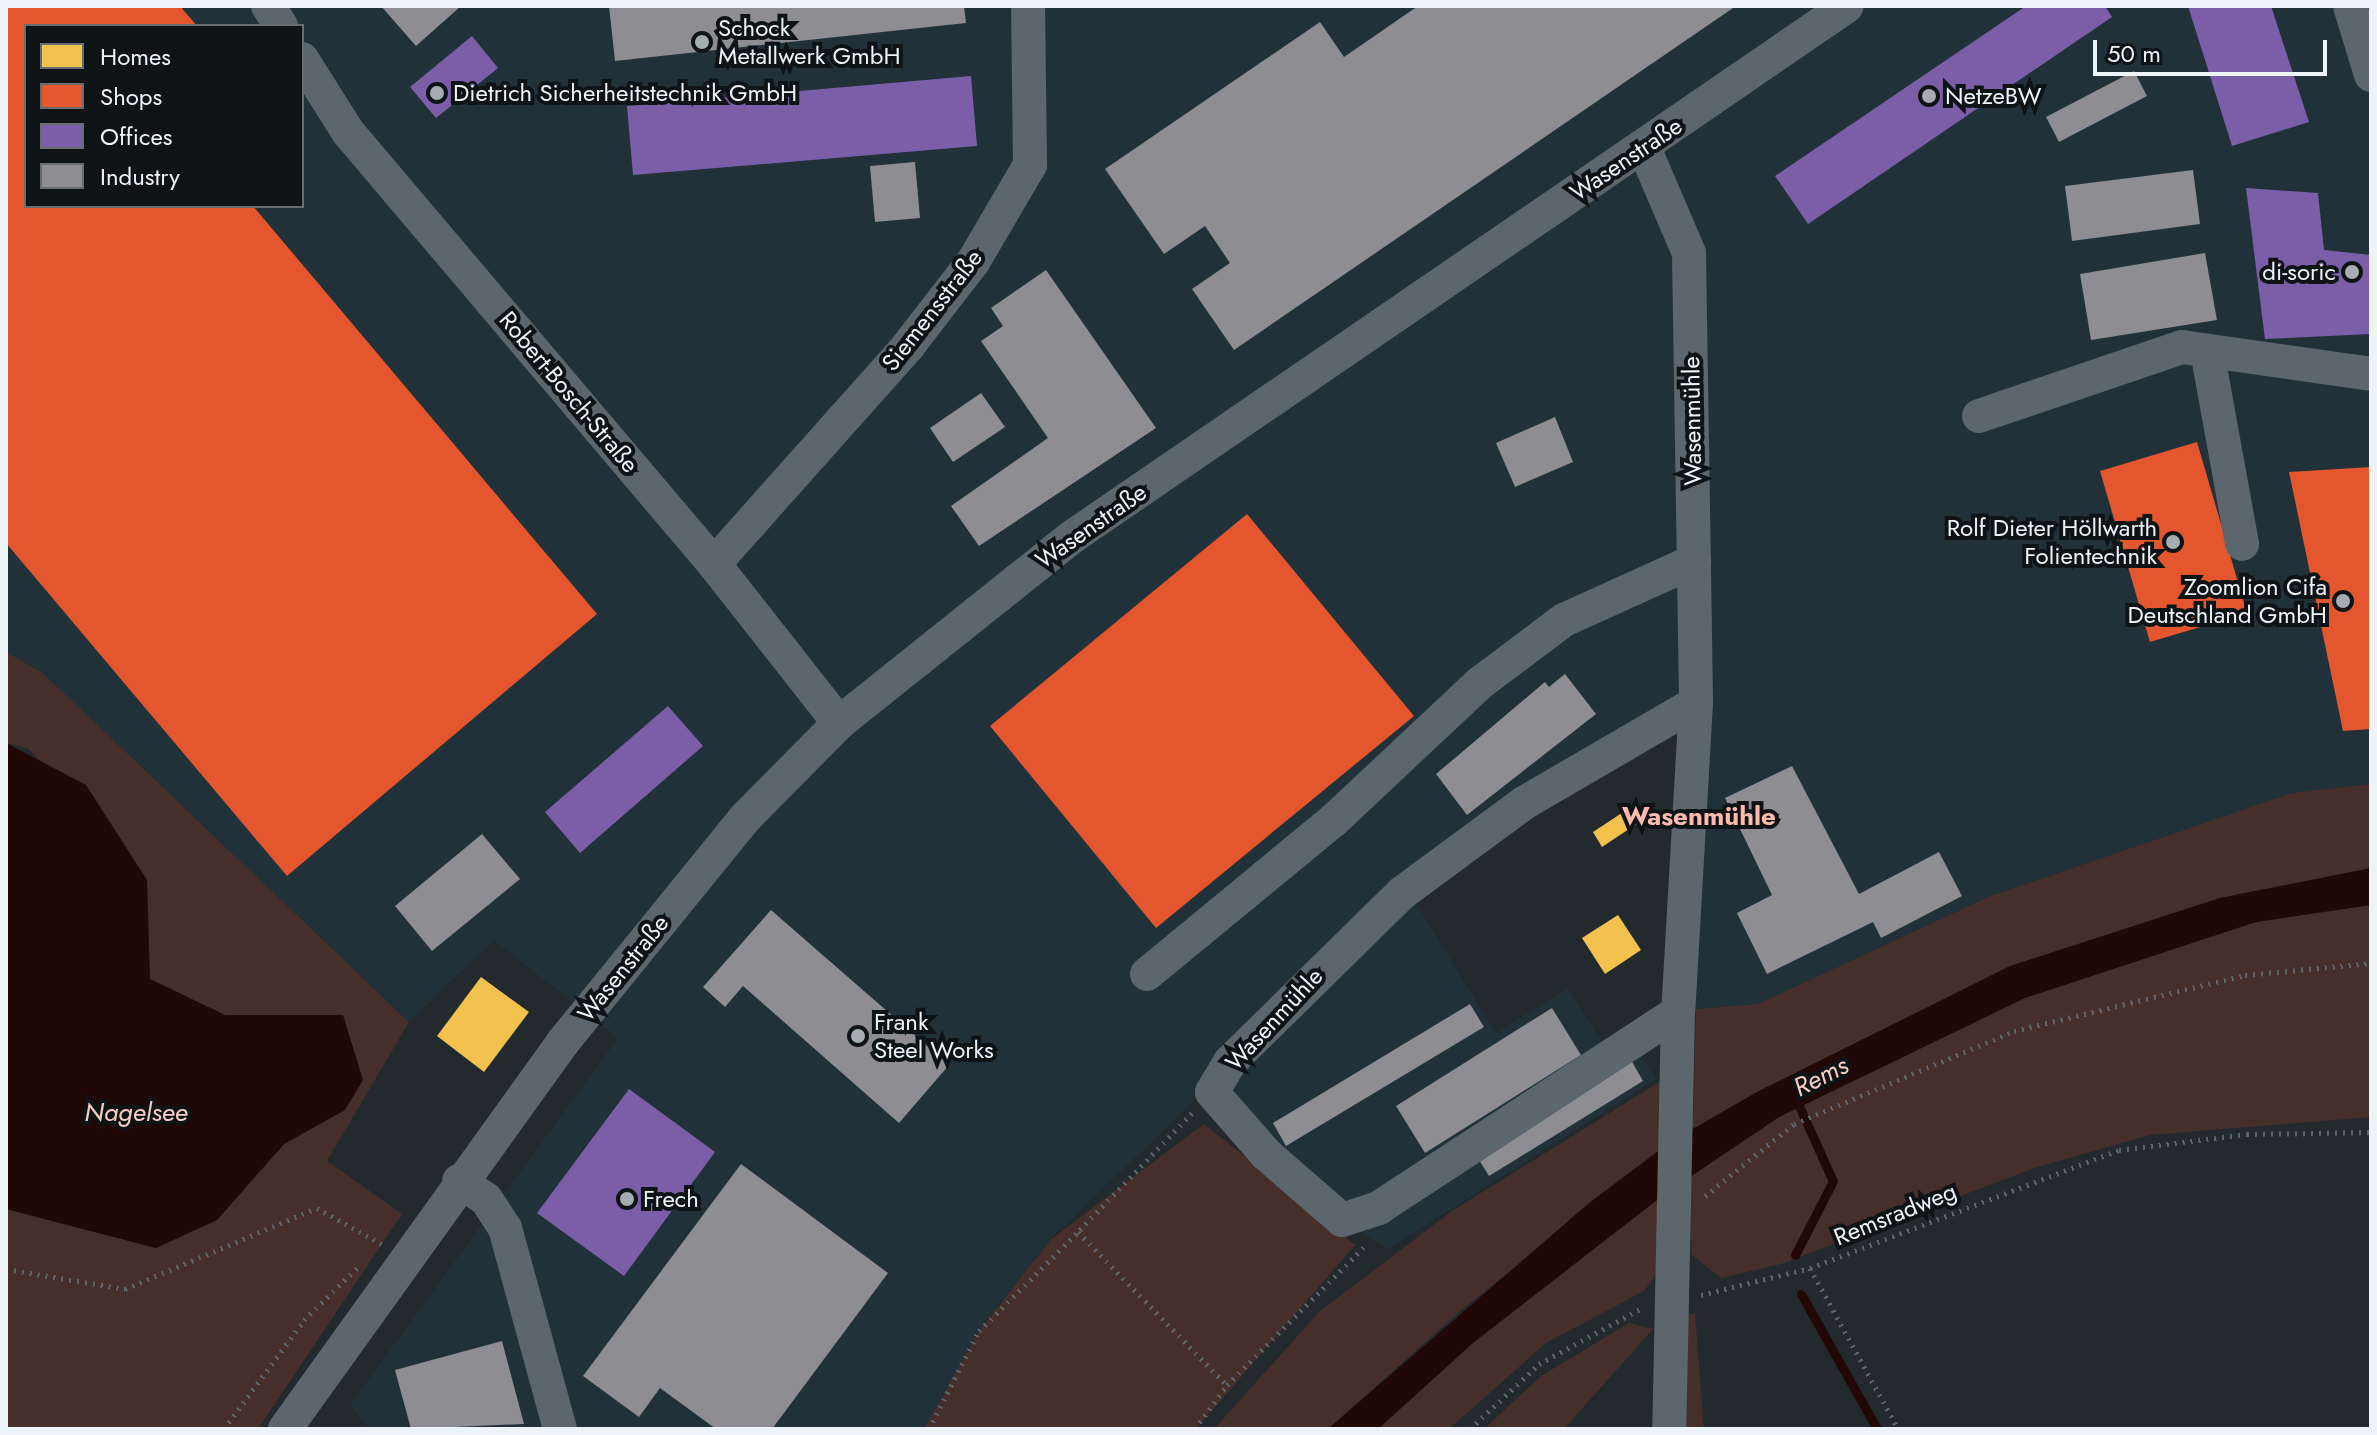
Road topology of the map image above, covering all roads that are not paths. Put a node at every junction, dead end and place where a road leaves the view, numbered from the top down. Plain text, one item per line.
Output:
1 (268, 6) edge
2 (1028, 6) edge
3 (1847, 6) edge
4 (2350, 6) edge
5 (280, 24) edge
6 (304, 62) edge
7 (2371, 75) edge
8 (1644, 148) junction
9 (2207, 351) junction
10 (2371, 374) edge
11 (1979, 416) dead end
12 (2242, 544) dead end
13 (1694, 561) junction
14 (714, 564) junction
15 (1696, 703) junction
16 (839, 723) junction
17 (1147, 974) dead end
18 (1678, 1012) junction
19 (459, 1181) junction
20 (285, 1429) edge
21 (560, 1429) edge
22 (1669, 1429) edge

1 - 5 street
2 - 14 street, Siemensstraße
3 - 8 street, Wasenstraße
4 - 7 street
6 - 14 street, Robert-Bosch-Straße
8 - 13 street, Wasenmühle
8 - 16 street, Wasenstraße
9 - 10 street
9 - 11 street
9 - 12 street
13 - 15 street, Wasenmühle
13 - 17 street
14 - 16 street, Robert-Bosch-Straße
15 - 18 street, Wasenmühle
15 - 18 street, Wasenmühle
16 - 19 street, Wasenstraße
18 - 22 street, Wasenmühle
19 - 20 street, Wasenstraße
19 - 21 street

